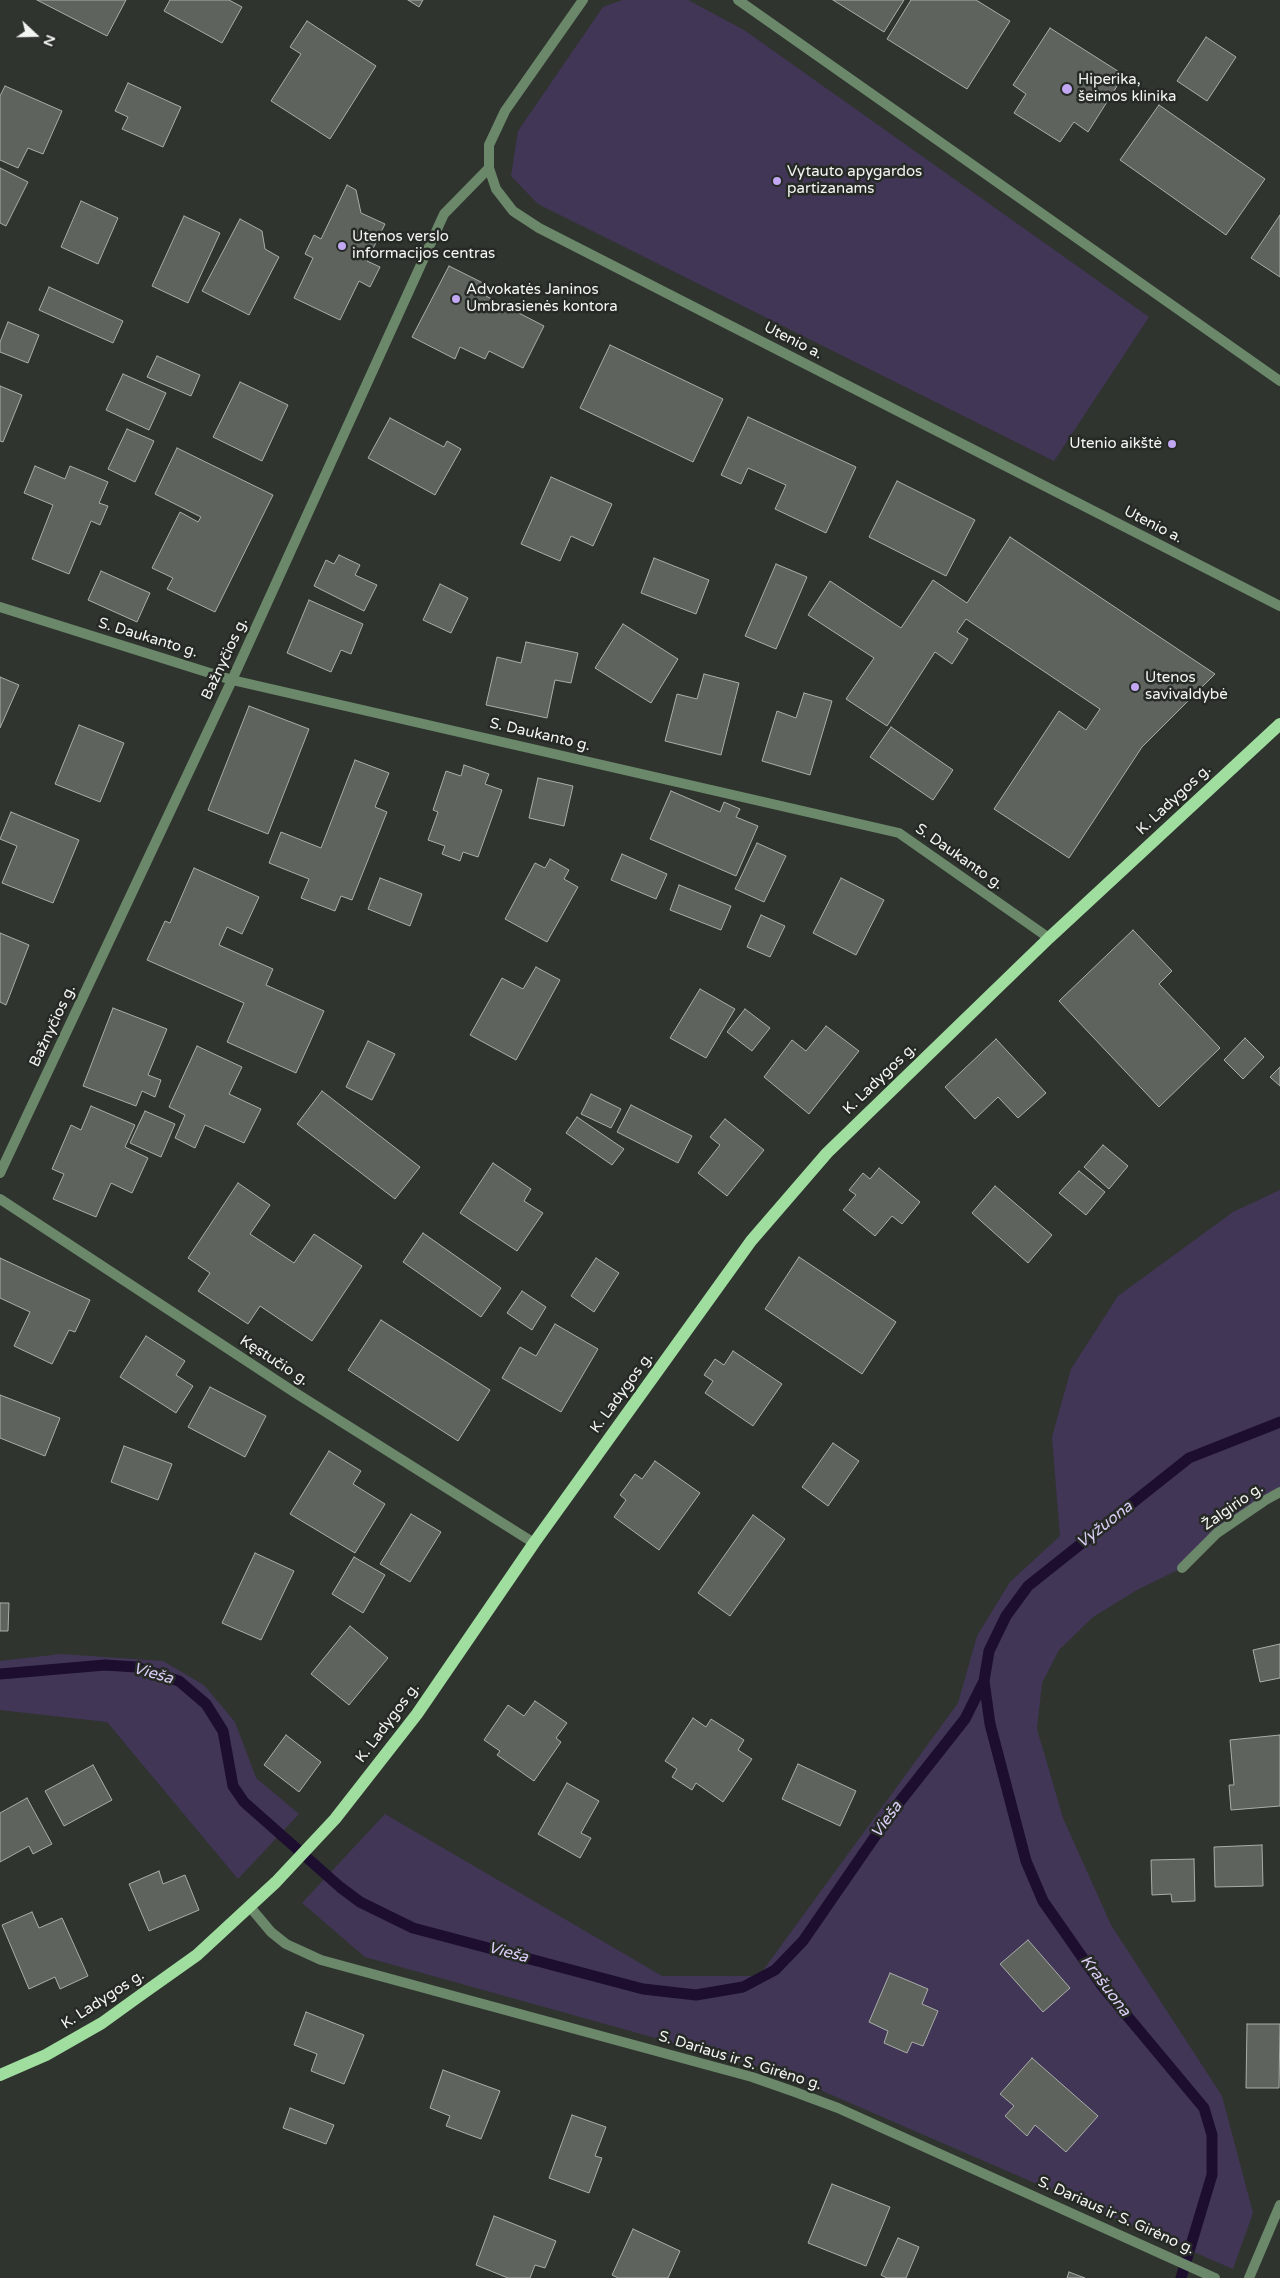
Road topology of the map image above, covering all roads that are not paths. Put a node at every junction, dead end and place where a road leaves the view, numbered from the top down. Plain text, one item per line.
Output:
1 (583, 0) edge
2 (738, 0) edge
3 (489, 168) junction
4 (1280, 381) edge
5 (1280, 606) edge
6 (0, 608) edge
7 (232, 680) junction
8 (1280, 724) edge
9 (1049, 938) junction
10 (0, 1173) edge
11 (0, 1198) edge
12 (1280, 1492) edge
13 (534, 1543) junction
14 (1182, 1568) dead end
15 (250, 1907) junction
16 (0, 2076) edge
17 (1280, 2206) edge
18 (1214, 2278) edge
19 (1250, 2278) edge

1 - 3 street, Utenio a.
2 - 4 street
3 - 5 street, Utenio a.
3 - 7 street, Bažnyčios g.
6 - 7 street, S. Daukanto g.
7 - 9 street, S. Daukanto g.
7 - 10 street, Bažnyčios g.
8 - 9 main road, K. Ladygos g.
9 - 13 main road, K. Ladygos g.
11 - 13 street, Kęstučio g.
12 - 14 street, Žalgirio g.
13 - 15 main road, K. Ladygos g.
15 - 16 main road, K. Ladygos g.
15 - 18 street, S. Dariaus ir S. Girėno g.
17 - 19 street

